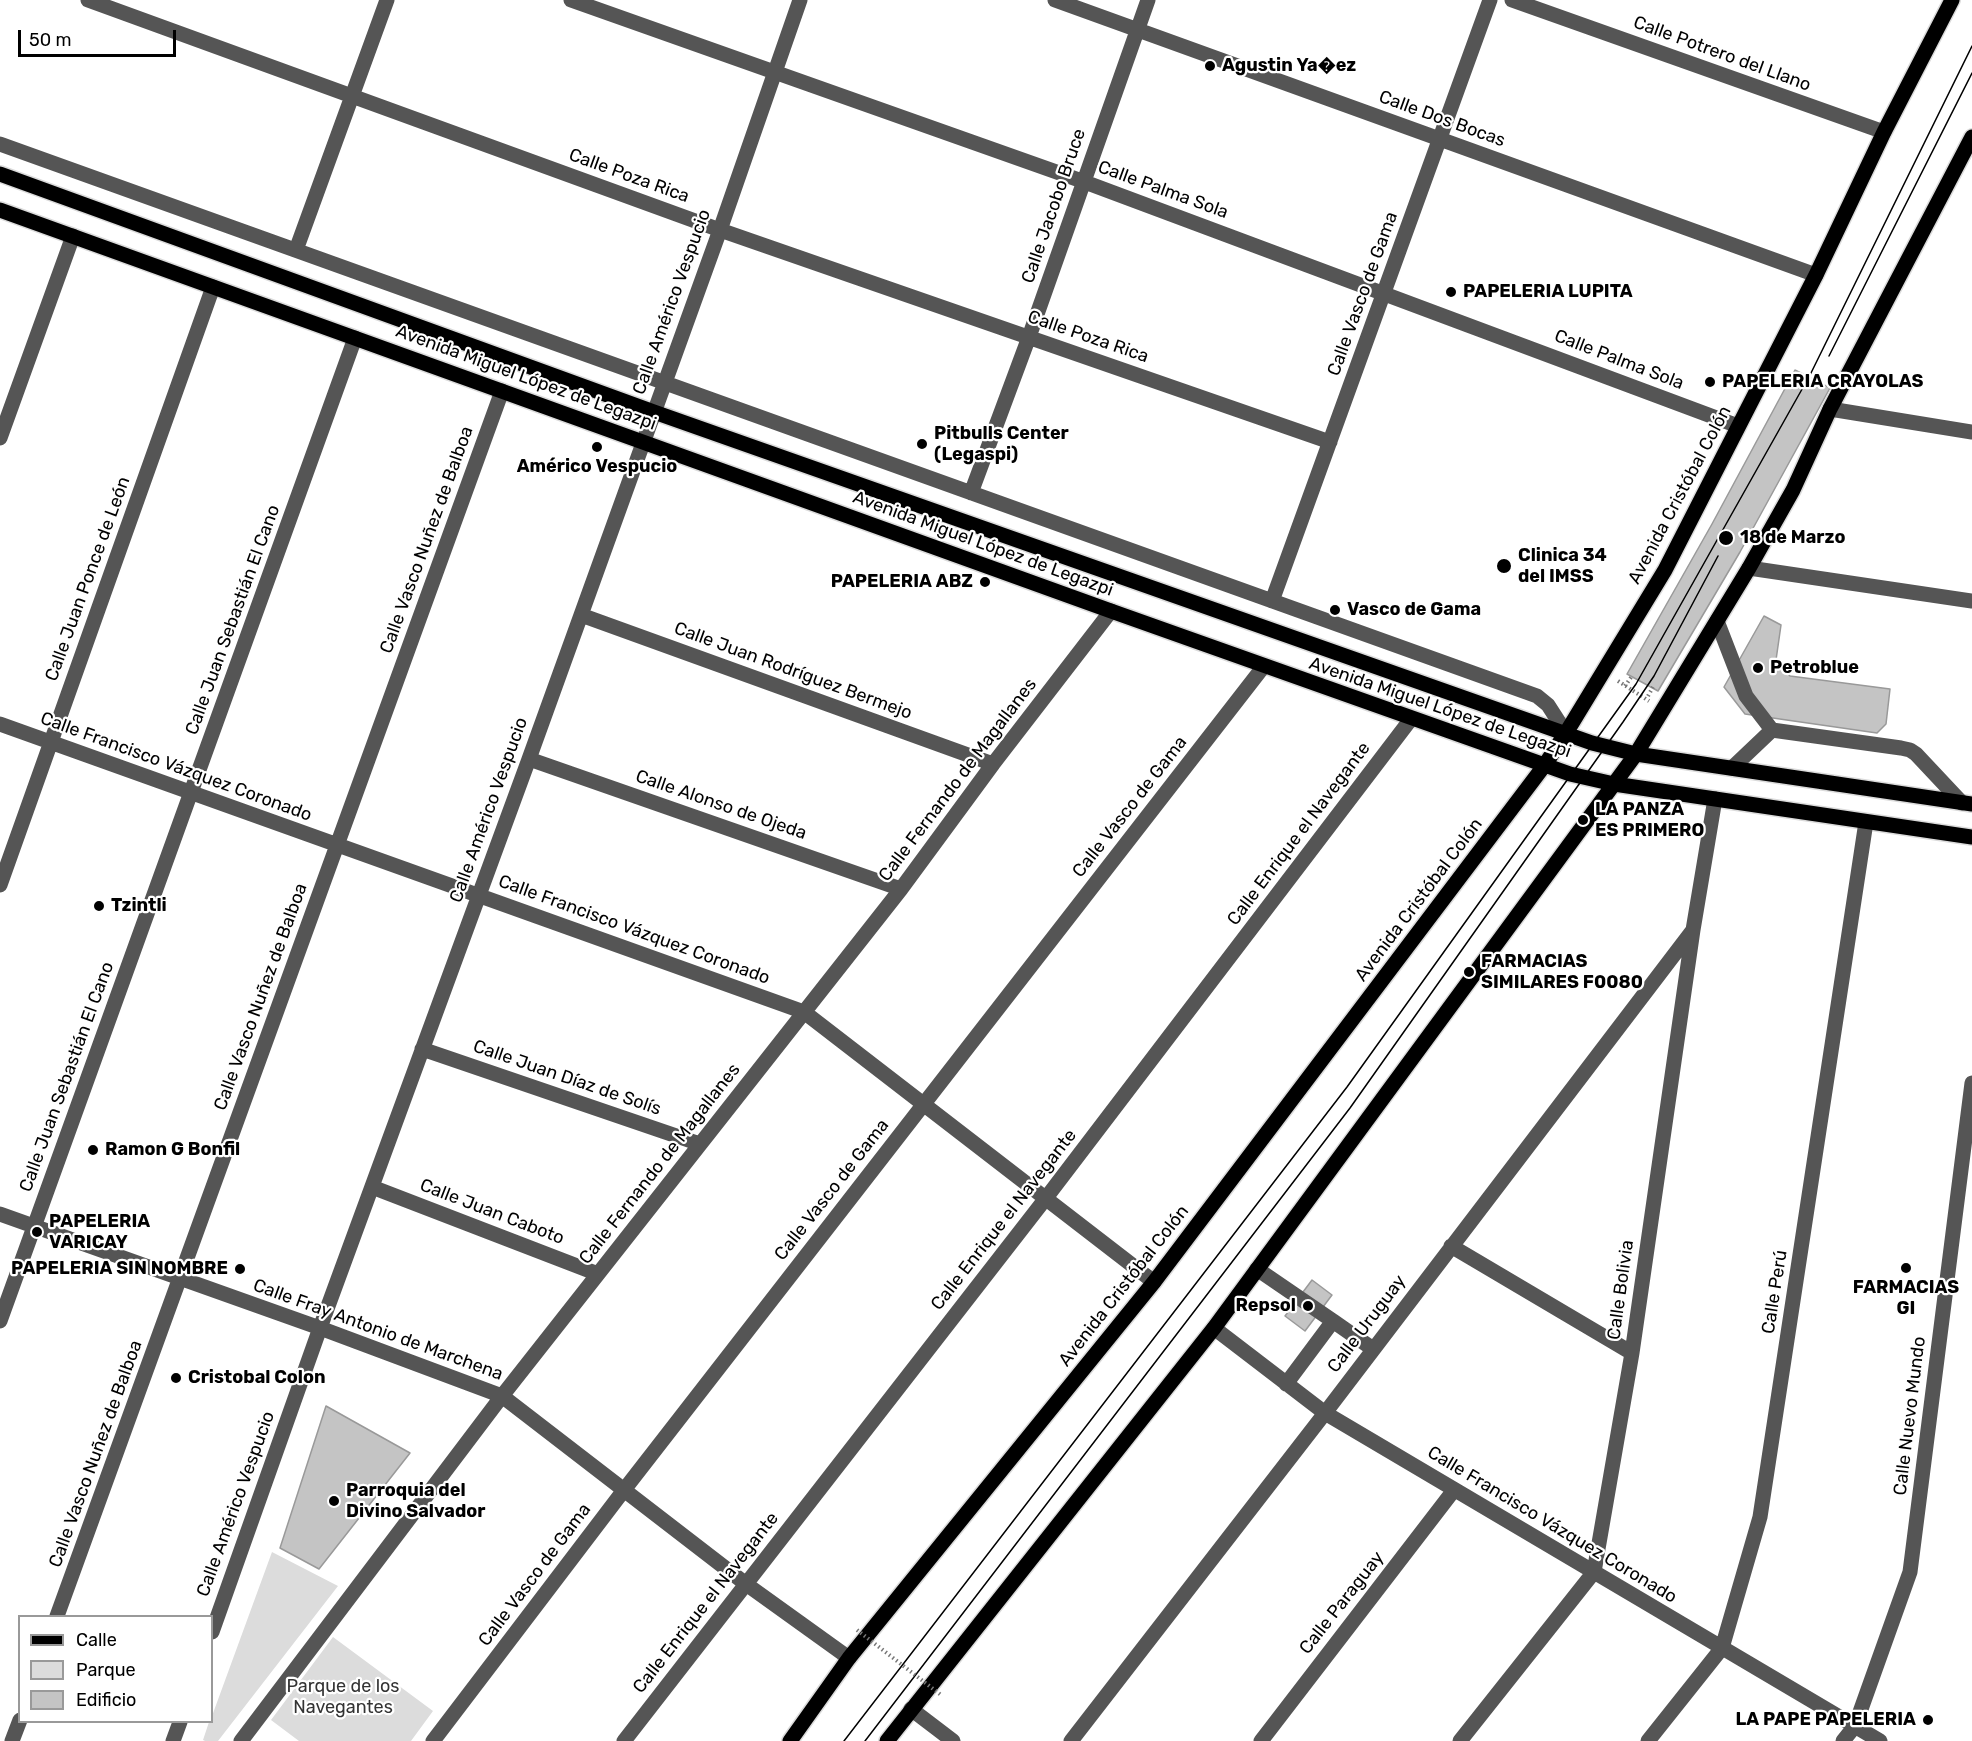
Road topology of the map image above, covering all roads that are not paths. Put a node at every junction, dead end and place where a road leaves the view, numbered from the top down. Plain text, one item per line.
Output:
1 (88, 0) edge
2 (387, 0) edge
3 (571, 0) edge
4 (800, 0) edge
5 (1055, 0) edge
6 (1148, 0) edge
7 (1490, 0) edge
8 (1512, 0) edge
9 (1952, 0) edge
10 (1138, 30) junction
11 (774, 73) junction
12 (352, 96) junction
13 (1884, 132) junction
14 (1972, 137) edge
15 (1440, 139) junction
16 (0, 144) edge
17 (0, 174) edge
18 (1082, 181) junction
19 (0, 210) edge
20 (720, 230) junction
21 (73, 236) junction
22 (296, 250) junction
23 (1816, 275) junction
24 (213, 287) junction
25 (1385, 293) junction
26 (1029, 337) junction
27 (355, 338) junction
28 (664, 384) junction
29 (502, 391) junction
30 (1830, 409) junction
31 (654, 412) junction
32 (1738, 426) junction
33 (1972, 432) edge
34 (0, 438) edge
35 (643, 441) junction
36 (1330, 442) junction
37 (971, 493) junction
38 (1749, 568) junction
39 (1272, 601) junction
40 (1972, 601) edge
41 (1111, 611) junction
42 (581, 615) junction
43 (1717, 621) junction
44 (1264, 666) junction
45 (1411, 719) junction
46 (0, 724) edge
47 (1772, 730) junction
48 (1566, 733) junction
49 (51, 742) junction
50 (1636, 754) junction
51 (529, 759) junction
52 (993, 764) junction
53 (1544, 765) junction
54 (1732, 768) junction
55 (1614, 784) junction
56 (191, 793) junction
57 (1715, 799) junction
58 (1967, 804) edge
59 (1866, 822) junction
60 (1972, 837) edge
61 (337, 845) junction
62 (0, 885) edge
63 (901, 889) junction
64 (478, 896) junction
65 (1693, 930) junction
66 (804, 1012) junction
67 (422, 1049) junction
68 (1972, 1083) edge
69 (923, 1104) junction
70 (700, 1144) junction
71 (372, 1187) junction
72 (1046, 1198) junction
73 (0, 1214) edge
74 (34, 1226) junction
75 (1451, 1246) junction
76 (1257, 1269) junction
77 (598, 1274) junction
78 (180, 1278) junction
79 (1154, 1282) junction
80 (0, 1321) edge
81 (1333, 1321) junction
82 (320, 1328) junction
83 (1214, 1328) junction
84 (1373, 1349) junction
85 (1632, 1353) junction
86 (1286, 1384) junction
87 (502, 1396) junction
88 (1325, 1413) junction
89 (624, 1490) junction
90 (1454, 1490) junction
91 (1594, 1572) junction
92 (746, 1584) junction
93 (58, 1615) edge
94 (213, 1629) edge
95 (1722, 1648) junction
96 (849, 1658) junction
97 (911, 1708) junction
98 (19, 1723) edge
99 (180, 1723) edge
100 (1855, 1726) junction
101 (12, 1741) edge
102 (173, 1741) edge
103 (241, 1741) edge
104 (433, 1741) edge
105 (624, 1741) edge
106 (790, 1741) edge
107 (887, 1741) edge
108 (953, 1741) edge
109 (1071, 1741) edge
110 (1261, 1741) edge
111 (1460, 1741) edge
112 (1648, 1741) edge
113 (1843, 1741) edge
114 (1880, 1741) edge

1 - 12 street, Calle Poza Rica
2 - 12 street
3 - 11 street, Calle Palma Sola
4 - 11 street, Calle Américo Vespucio
5 - 10 street, Calle Dos Bocas
6 - 10 street, Calle Jacobo Bruce
7 - 15 street, Calle Vasco de Gama
8 - 13 street, Calle Potrero del Llano
9 - 13 main road, Avenida Cristóbal Colón
10 - 15 street, Calle Dos Bocas
10 - 18 street, Calle Jacobo Bruce
11 - 18 street, Calle Palma Sola
11 - 20 street, Calle Américo Vespucio
12 - 20 street, Calle Poza Rica
12 - 22 street
13 - 23 main road, Avenida Cristóbal Colón
14 - 30 main road
15 - 23 street, Calle Dos Bocas
15 - 25 street, Calle Vasco de Gama
16 - 22 street, Avenida Miguel López de Legazpi
17 - 31 main road, Avenida Miguel López de Legazpi
18 - 25 street, Calle Palma Sola
18 - 26 street, Calle Jacobo Bruce
19 - 21 main road, Avenida Miguel López de Legazpi
20 - 26 street, Calle Poza Rica
20 - 28 street, Calle Américo Vespucio
21 - 24 main road, Avenida Miguel López de Legazpi
21 - 34 street
22 - 28 street, Avenida Miguel López de Legazpi
23 - 32 main road, Avenida Cristóbal Colón
24 - 27 main road, Avenida Miguel López de Legazpi
24 - 49 street, Calle Juan Ponce de León
25 - 32 street, Calle Palma Sola
25 - 36 street, Calle Vasco de Gama
26 - 36 street, Calle Poza Rica
26 - 37 street, Calle Jacobo Bruce
27 - 29 main road, Avenida Miguel López de Legazpi
27 - 56 street, Calle Juan Sebastián El Cano
28 - 31 street, Calle Américo Vespucio
28 - 37 street, Avenida Miguel López de Legazpi
29 - 35 main road, Avenida Miguel López de Legazpi
29 - 61 street, Calle Vasco Nuñez de Balboa
30 - 33 street
30 - 38 main road
31 - 35 street, Calle Américo Vespucio
31 - 48 main road, Avenida Miguel López de Legazpi
32 - 48 main road, Avenida Cristóbal Colón
35 - 41 main road, Avenida Miguel López de Legazpi
35 - 42 street, Calle Américo Vespucio
36 - 39 street, Calle Vasco de Gama
37 - 39 street, Avenida Miguel López de Legazpi
38 - 40 street
38 - 43 main road
39 - 48 street, Avenida Miguel López de Legazpi
41 - 44 main road, Avenida Miguel López de Legazpi
41 - 52 street, Calle Fernando de Magallanes
42 - 51 street, Calle Américo Vespucio
42 - 52 street, Calle Juan Rodríguez Bermejo
43 - 47 street
43 - 50 main road
44 - 45 main road, Avenida Miguel López de Legazpi
44 - 69 street, Calle Vasco de Gama
45 - 53 main road, Avenida Miguel López de Legazpi
45 - 72 street, Calle Enrique el Navegante
46 - 49 street, Calle Francisco Vázquez Coronado
47 - 54 street
47 - 58 street
48 - 50 main road, Avenida Miguel López de Legazpi
48 - 53 main road, Avenida Cristóbal Colón
49 - 56 street, Calle Francisco Vázquez Coronado
49 - 62 street, Calle Juan Ponce de León
50 - 54 main road, Avenida Miguel López de Legazpi
50 - 55 main road
51 - 63 street, Calle Alonso de Ojeda
51 - 64 street, Calle Américo Vespucio
52 - 63 street, Calle Fernando de Magallanes
53 - 55 main road, Avenida Miguel López de Legazpi
53 - 79 main road, Avenida Cristóbal Colón
54 - 58 main road, Avenida Miguel López de Legazpi
55 - 57 main road, Avenida Miguel López de Legazpi
55 - 76 main road
56 - 61 street, Calle Francisco Vázquez Coronado
56 - 74 street, Calle Juan Sebastián El Cano
57 - 59 main road, Avenida Miguel López de Legazpi
57 - 65 street, Calle Bolivia
59 - 60 main road, Avenida Miguel López de Legazpi
59 - 95 street, Calle Perú
61 - 64 street, Calle Francisco Vázquez Coronado
61 - 78 street, Calle Vasco Nuñez de Balboa
63 - 66 street, Calle Fernando de Magallanes
64 - 66 street, Calle Francisco Vázquez Coronado
64 - 67 street, Calle Américo Vespucio
65 - 75 street, Calle Uruguay
65 - 85 street, Calle Bolivia
66 - 69 street, Calle Francisco Vázquez Coronado
66 - 70 street, Calle Fernando de Magallanes
67 - 70 street, Calle Juan Díaz de Solís
67 - 71 street, Calle Américo Vespucio
68 - 100 street, Calle Nuevo Mundo
69 - 72 street, Calle Francisco Vázquez Coronado
69 - 89 street, Calle Vasco de Gama
70 - 77 street, Calle Fernando de Magallanes
71 - 77 street, Calle Juan Caboto
71 - 82 street, Calle Américo Vespucio
72 - 79 street, Calle Francisco Vázquez Coronado
72 - 92 street, Calle Enrique el Navegante
73 - 74 street, Calle Fray Antonio de Marchena
74 - 78 street, Calle Fray Antonio de Marchena
74 - 80 street, Calle Juan Sebastián El Cano
75 - 84 street, Calle Uruguay
75 - 85 street
76 - 81 street
76 - 83 main road
77 - 87 street, Calle Fernando de Magallanes
78 - 82 street, Calle Fray Antonio de Marchena
78 - 93 street, Calle Vasco Nuñez de Balboa
79 - 96 main road, Avenida Cristóbal Colón
81 - 84 street
81 - 86 street
82 - 87 street, Calle Fray Antonio de Marchena
82 - 94 street, Calle Américo Vespucio
83 - 86 street, Calle Francisco Vázquez Coronado
83 - 97 main road
84 - 88 street, Calle Uruguay
85 - 91 street, Calle Bolivia
86 - 88 street, Calle Francisco Vázquez Coronado
87 - 89 street, Calle Fray Antonio de Marchena
87 - 103 street, Calle Fernando de Magallanes
88 - 90 street, Calle Francisco Vázquez Coronado
88 - 109 street, Calle Uruguay
89 - 92 street, Calle Fray Antonio de Marchena
89 - 104 street, Calle Vasco de Gama
90 - 91 street, Calle Francisco Vázquez Coronado
90 - 110 street, Calle Paraguay
91 - 95 street, Calle Francisco Vázquez Coronado
91 - 111 street, Calle Bolivia
92 - 96 street, Calle Fray Antonio de Marchena
92 - 105 street, Calle Enrique el Navegante
95 - 100 street, Calle Francisco Vázquez Coronado
95 - 112 street, Calle Perú
96 - 106 main road, Avenida Cristóbal Colón
97 - 107 main road
97 - 108 street
98 - 101 street
99 - 102 street
100 - 113 street, Calle Nuevo Mundo
100 - 114 street, Calle Francisco Vázquez Coronado

